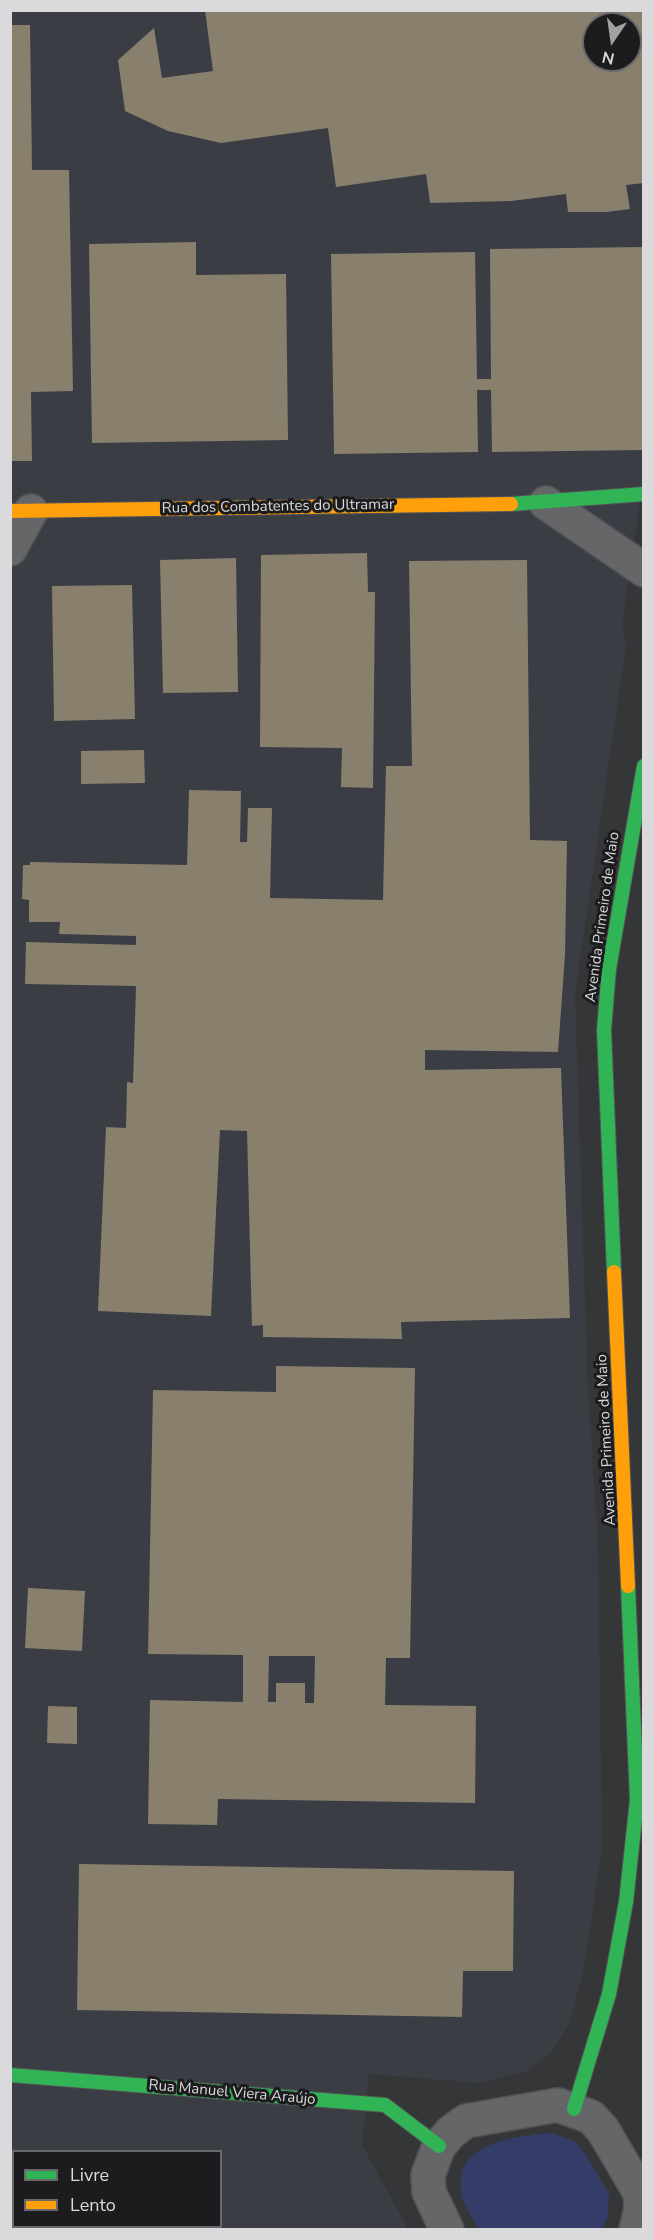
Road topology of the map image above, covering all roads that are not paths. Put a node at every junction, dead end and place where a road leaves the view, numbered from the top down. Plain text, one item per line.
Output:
1 (644, 494) edge
2 (546, 502) junction
3 (21, 511) edge
4 (10, 549) edge
5 (644, 570) edge
6 (644, 766) edge
7 (10, 2075) edge
8 (574, 2109) junction
9 (439, 2146) junction
10 (447, 2229) edge
11 (636, 2229) edge

1 - 2 street, Rua dos Combatentes do Ultramar
2 - 3 street, Rua dos Combatentes do Ultramar
2 - 5 street
3 - 4 street
6 - 8 street, Avenida Primeiro de Maio
7 - 9 street, Rua Manuel Viera Araújo
8 - 9 street
8 - 11 street
9 - 10 street

